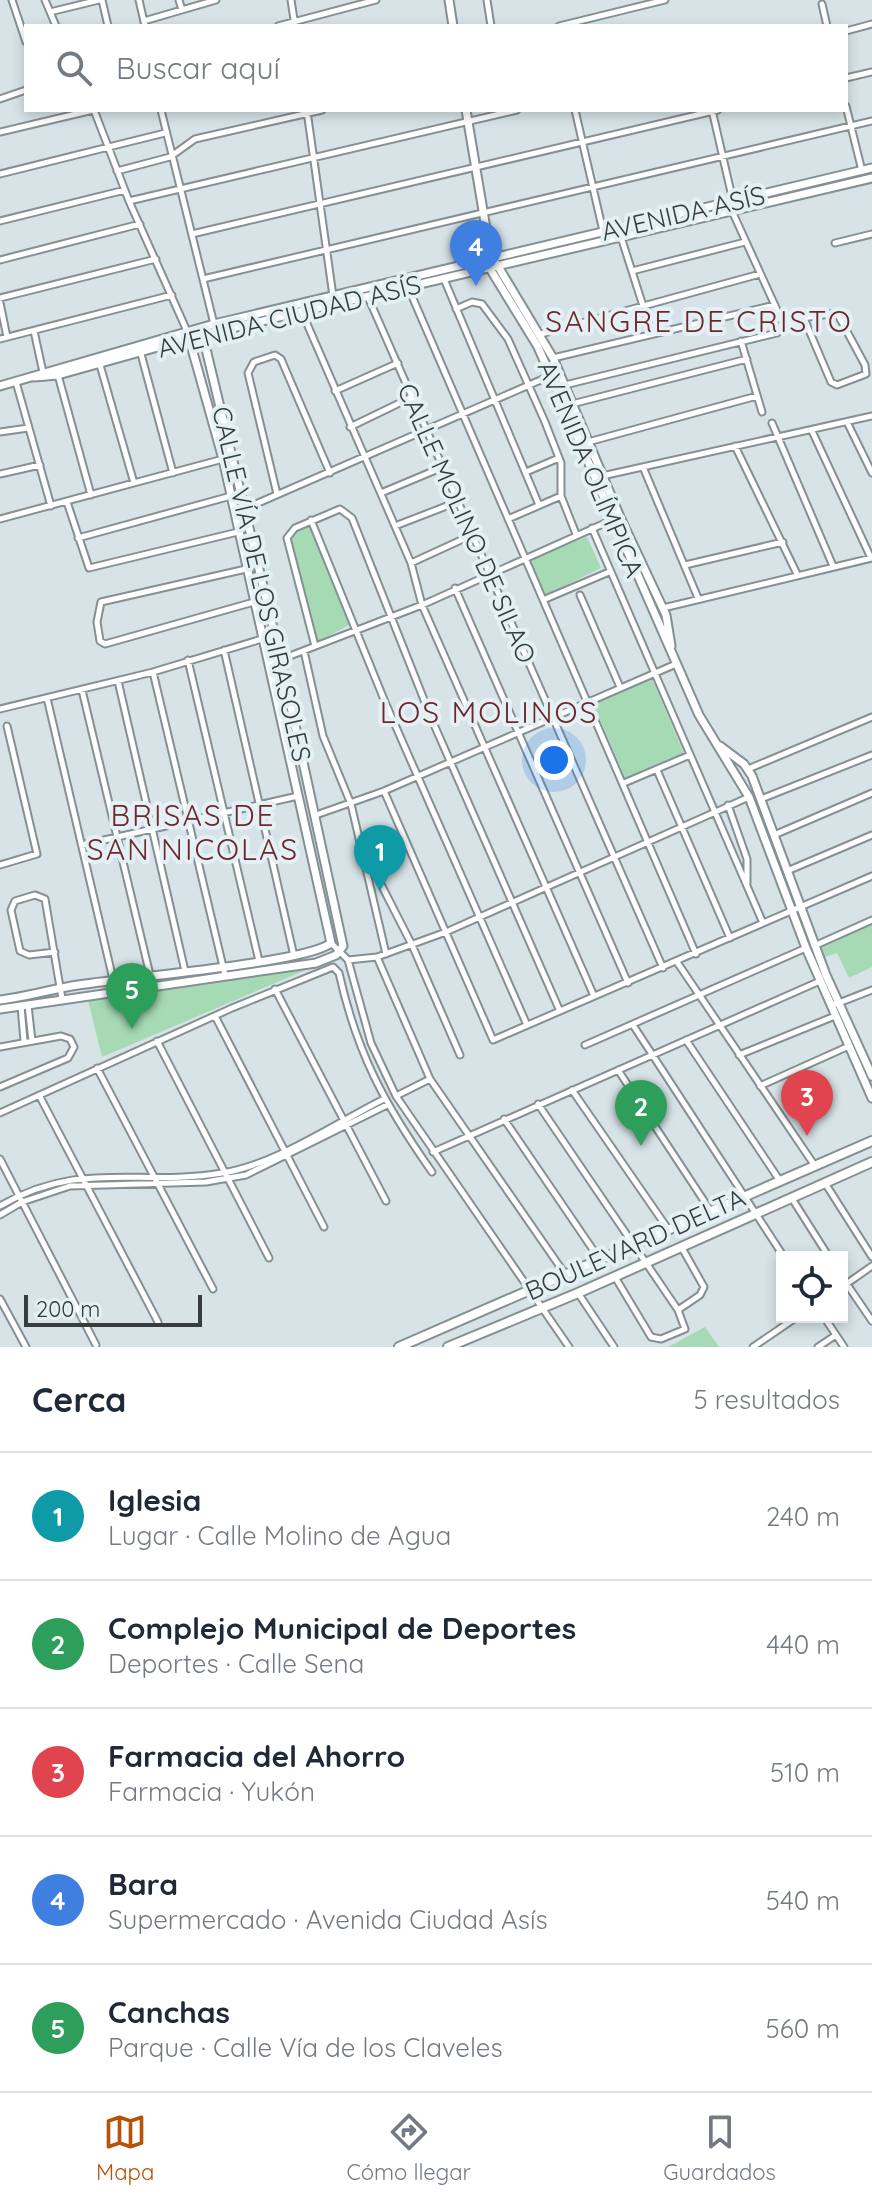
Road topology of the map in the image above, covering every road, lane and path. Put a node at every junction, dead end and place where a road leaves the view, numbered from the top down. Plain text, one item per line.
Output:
1 (12, 0) edge
2 (45, 0) edge
3 (100, 0) edge
4 (139, 0) edge
5 (179, 0) edge
6 (216, 0) edge
7 (291, 0) edge
8 (376, 0) edge
9 (449, 0) edge
10 (487, 0) edge
11 (665, 0) edge
12 (822, 4) dead end
13 (182, 10) junction
14 (50, 12) junction
15 (145, 23) edge
16 (55, 24) edge
17 (107, 24) edge
18 (295, 24) edge
19 (453, 24) edge
20 (491, 24) edge
21 (567, 24) edge
22 (827, 24) edge
23 (872, 24) edge
24 (848, 30) edge
25 (24, 36) edge
26 (872, 72) edge
27 (848, 78) edge
28 (24, 91) edge
29 (0, 99) edge
30 (85, 112) edge
31 (94, 112) edge
32 (161, 112) edge
33 (307, 112) edge
34 (466, 112) edge
35 (508, 112) edge
36 (575, 112) edge
37 (706, 112) edge
38 (714, 112) edge
39 (847, 112) edge
40 (468, 121) junction
41 (872, 121) edge
42 (851, 127) junction
43 (0, 132) edge
44 (165, 133) junction
45 (583, 143) junction
46 (108, 149) junction
47 (724, 156) junction
48 (170, 157) junction
49 (314, 159) junction
50 (474, 167) junction
51 (872, 168) edge
52 (117, 171) junction
53 (862, 171) junction
54 (0, 174) edge
55 (872, 178) edge
56 (594, 188) junction
57 (125, 190) junction
58 (181, 190) junction
59 (129, 201) junction
60 (733, 201) junction
61 (322, 205) junction
62 (732, 211) junction
63 (482, 214) junction
64 (0, 221) edge
65 (140, 224) junction
66 (603, 231) junction
67 (192, 234) junction
68 (872, 234) edge
69 (621, 237) junction
70 (745, 242) junction
71 (835, 243) dead end
72 (327, 252) junction
73 (156, 259) junction
74 (0, 260) edge
75 (491, 263) junction
76 (632, 271) junction
77 (760, 274) junction
78 (443, 278) junction
79 (203, 279) junction
80 (408, 287) junction
81 (172, 295) junction
82 (333, 297) junction
83 (368, 297) junction
84 (0, 301) edge
85 (775, 305) junction
86 (643, 307) junction
87 (300, 309) junction
88 (456, 309) junction
89 (804, 318) junction
90 (782, 323) junction
91 (214, 324) junction
92 (34, 331) junction
93 (202, 331) junction
94 (189, 334) junction
95 (541, 334) junction
96 (652, 334) junction
97 (4, 338) edge
98 (741, 341) junction
99 (141, 354) junction
100 (553, 358) junction
101 (747, 359) junction
102 (398, 363) junction
103 (100, 365) junction
104 (44, 374) junction
105 (555, 374) junction
106 (58, 375) junction
107 (16, 382) junction
108 (529, 384) junction
109 (565, 385) junction
110 (0, 386) edge
111 (335, 391) junction
112 (757, 396) junction
113 (412, 397) junction
114 (495, 400) junction
115 (572, 404) junction
116 (762, 412) dead end
117 (462, 415) junction
118 (872, 416) edge
119 (772, 423) dead end
120 (848, 424) junction
121 (350, 427) junction
122 (28, 428) junction
123 (427, 430) junction
124 (812, 431) junction
125 (0, 432) edge
126 (776, 437) junction
127 (587, 442) junction
128 (735, 446) junction
129 (365, 458) junction
130 (559, 458) junction
131 (223, 459) junction
132 (40, 465) junction
133 (443, 467) junction
134 (643, 467) junction
135 (526, 472) junction
136 (173, 473) junction
137 (330, 473) junction
138 (872, 473) edge
139 (0, 474) edge
140 (602, 476) junction
141 (134, 483) junction
142 (381, 493) junction
143 (277, 494) junction
144 (91, 495) junction
145 (231, 496) junction
146 (561, 496) junction
147 (67, 502) junction
148 (457, 502) junction
149 (539, 505) junction
150 (51, 506) junction
151 (244, 510) junction
152 (235, 513) junction
153 (616, 518) junction
154 (0, 519) edge
155 (508, 519) junction
156 (311, 520) junction
157 (395, 526) junction
158 (592, 528) junction
159 (238, 532) junction
160 (576, 534) junction
161 (472, 535) junction
162 (78, 538) junction
163 (783, 542) junction
164 (524, 557) junction
165 (871, 558) edge
166 (411, 563) junction
167 (685, 565) junction
168 (833, 566) junction
169 (246, 569) junction
170 (489, 572) junction
171 (609, 572) junction
172 (797, 574) junction
173 (455, 588) junction
174 (580, 595) dead end
175 (698, 598) junction
176 (543, 600) junction
177 (254, 602) junction
178 (422, 605) junction
179 (663, 608) junction
180 (390, 618) junction
181 (356, 631) junction
182 (262, 639) junction
183 (315, 646) junction
184 (671, 648) junction
185 (224, 650) junction
186 (304, 651) junction
187 (188, 660) junction
188 (281, 661) junction
189 (269, 664) junction
190 (676, 664) junction
191 (153, 672) junction
192 (653, 673) junction
193 (118, 681) junction
194 (620, 687) junction
195 (82, 690) junction
196 (47, 698) junction
197 (588, 700) junction
198 (0, 709) edge
199 (553, 717) junction
200 (872, 717) edge
201 (7, 726) dead end
202 (518, 733) junction
203 (715, 742) junction
204 (485, 746) junction
205 (690, 755) junction
206 (872, 755) edge
207 (451, 762) junction
208 (748, 769) junction
209 (657, 770) junction
210 (418, 777) junction
211 (624, 783) junction
212 (384, 791) junction
213 (872, 793) edge
214 (298, 796) junction
215 (749, 797) junction
216 (761, 799) junction
217 (351, 804) junction
218 (261, 805) junction
219 (728, 805) junction
220 (715, 811) junction
221 (224, 813) junction
222 (316, 815) junction
223 (189, 821) junction
224 (681, 825) junction
225 (153, 831) junction
226 (774, 835) junction
227 (872, 835) edge
228 (117, 838) junction
229 (648, 840) junction
230 (82, 845) junction
231 (362, 847) junction
232 (614, 856) junction
233 (0, 864) edge
234 (786, 871) junction
235 (580, 872) junction
236 (872, 876) edge
237 (747, 884) junction
238 (548, 889) junction
239 (513, 904) junction
240 (796, 910) junction
241 (480, 918) junction
242 (872, 920) edge
243 (763, 924) junction
244 (446, 932) junction
245 (730, 938) junction
246 (331, 943) junction
247 (412, 945) junction
248 (810, 947) junction
249 (55, 952) junction
250 (340, 952) junction
251 (386, 954) junction
252 (696, 954) junction
253 (294, 956) junction
254 (377, 957) junction
255 (348, 960) junction
256 (259, 961) junction
257 (677, 962) junction
258 (223, 966) junction
259 (663, 968) junction
260 (185, 971) junction
261 (150, 975) junction
262 (225, 975) junction
263 (114, 980) junction
264 (820, 981) junction
265 (628, 983) junction
266 (80, 985) junction
267 (60, 988) junction
268 (275, 989) junction
269 (872, 990) edge
270 (116, 992) junction
271 (82, 996) junction
272 (594, 996) junction
273 (700, 996) junction
274 (62, 999) junction
275 (0, 1000) edge
276 (834, 1004) junction
277 (24, 1006) junction
278 (0, 1009) edge
279 (559, 1009) junction
280 (215, 1016) junction
281 (835, 1016) junction
282 (527, 1025) junction
283 (633, 1025) junction
284 (719, 1025) junction
285 (686, 1040) junction
286 (32, 1041) junction
287 (157, 1041) junction
288 (24, 1042) junction
289 (585, 1045) dead end
290 (849, 1046) junction
291 (0, 1047) edge
292 (460, 1055) dead end
293 (652, 1055) junction
294 (739, 1055) junction
295 (97, 1068) junction
296 (618, 1070) junction
297 (872, 1076) edge
298 (430, 1079) junction
299 (760, 1086) junction
300 (0, 1087) edge
301 (572, 1090) junction
302 (39, 1095) junction
303 (396, 1096) junction
304 (872, 1098) edge
305 (386, 1102) junction
306 (538, 1104) junction
307 (0, 1113) edge
308 (504, 1119) junction
309 (344, 1122) junction
310 (468, 1135) junction
311 (872, 1141) edge
312 (284, 1149) junction
313 (433, 1152) junction
314 (289, 1156) junction
315 (0, 1159) edge
316 (872, 1162) edge
317 (815, 1166) junction
318 (432, 1172) dead end
319 (155, 1176) junction
320 (227, 1176) junction
321 (81, 1177) junction
322 (780, 1181) junction
323 (824, 1182) junction
324 (85, 1183) junction
325 (158, 1183) junction
326 (745, 1196) junction
327 (791, 1197) junction
328 (20, 1199) junction
329 (386, 1201) dead end
330 (0, 1206) edge
331 (710, 1210) junction
332 (756, 1214) junction
333 (0, 1215) edge
334 (324, 1227) dead end
335 (668, 1229) junction
336 (634, 1245) junction
337 (682, 1248) junction
338 (780, 1251) edge
339 (825, 1251) edge
340 (872, 1257) edge
341 (269, 1258) dead end
342 (600, 1260) junction
343 (646, 1263) junction
344 (872, 1266) edge
345 (566, 1275) junction
346 (615, 1277) junction
347 (848, 1283) edge
348 (213, 1289) dead end
349 (531, 1290) junction
350 (848, 1291) edge
351 (578, 1293) junction
352 (0, 1299) edge
353 (542, 1307) junction
354 (678, 1310) junction
355 (872, 1321) edge
356 (158, 1322) dead end
357 (788, 1323) edge
358 (828, 1323) edge
359 (836, 1335) junction
360 (96, 1345) edge
361 (26, 1347) edge
362 (399, 1347) edge
363 (448, 1347) edge
364 (569, 1347) edge
365 (614, 1347) edge
366 (753, 1347) edge
367 (818, 1347) edge
368 (844, 1347) edge

1 - 25 street
2 - 14 street
3 - 14 street
3 - 17 street
4 - 15 street
5 - 13 street
6 - 13 street
7 - 18 street
8 - 18 street
9 - 19 street
10 - 20 street
11 - 21 street
12 - 22 street
13 - 15 street
14 - 16 street
23 - 24 street
26 - 27 street
28 - 29 street
30 - 43 street
31 - 46 street
32 - 44 street
33 - 48 street
33 - 49 street
34 - 40 street
35 - 40 street
36 - 45 street
37 - 45 street
38 - 47 street
39 - 42 street
40 - 49 street
40 - 50 street
41 - 42 street
42 - 47 street
42 - 53 street
44 - 46 street
44 - 48 street
45 - 50 street
45 - 56 street
46 - 52 street
46 - 54 street
47 - 56 street
47 - 60 street
48 - 52 street
48 - 58 street
49 - 58 street
49 - 61 street
50 - 61 street
50 - 63 street
51 - 53 street, AVENIDA ASÍS
52 - 57 street
53 - 60 street, AVENIDA ASÍS
55 - 62 street, AVENIDA CIUDAD ASÍS
56 - 63 street
56 - 66 street
57 - 59 street
57 - 64 street
58 - 59 street
58 - 67 street
59 - 65 street
60 - 62 street
60 - 66 street, AVENIDA ASÍS
61 - 67 street
61 - 72 street
62 - 69 street, AVENIDA CIUDAD ASÍS
62 - 70 street
63 - 72 street
63 - 75 street
65 - 73 street
65 - 74 street
66 - 75 street, AVENIDA ASÍS
67 - 79 street
68 - 71 street
69 - 75 street, AVENIDA CIUDAD ASÍS
69 - 76 street
70 - 76 street
70 - 77 street
72 - 79 street
72 - 82 street
73 - 81 street
73 - 84 street
75 - 78 street, AVENIDA CIUDAD ASÍS
75 - 82 street, AVENIDA CIUDAD ASÍS
75 - 95 street, AVENIDA OLÍMPICA
75 - 105 street, AVENIDA OLÍMPICA
76 - 86 street
77 - 85 street
77 - 86 street
78 - 80 street, AVENIDA CIUDAD ASÍS
78 - 88 street
79 - 91 street
80 - 83 street, AVENIDA CIUDAD ASÍS
80 - 117 street
81 - 92 street
81 - 94 street
82 - 87 street, AVENIDA CIUDAD ASÍS
83 - 87 street, AVENIDA CIUDAD ASÍS
83 - 102 street, CALLE MOLINO DE SILAO
84 - 97 street
85 - 90 street
85 - 96 street
86 - 95 street
86 - 96 street
87 - 91 street, AVENIDA CIUDAD ASÍS
87 - 93 street, AVENIDA CIUDAD ASÍS
87 - 111 street
88 - 108 street
88 - 114 street
89 - 89 street
89 - 90 street
90 - 98 street
91 - 93 street, AVENIDA CIUDAD ASÍS
92 - 97 street
92 - 104 street
93 - 94 street, AVENIDA CIUDAD ASÍS
93 - 151 street, CALLE VÍA DE LOS GIRASOLES
94 - 99 street, AVENIDA CIUDAD ASÍS
94 - 104 street, AVENIDA CIUDAD ASÍS
94 - 131 street, CALLE VÍA DE LOS GIRASOLES
95 - 100 street, AVENIDA OLÍMPICA
96 - 100 street
98 - 101 street
98 - 109 street
99 - 103 street, AVENIDA CIUDAD ASÍS
99 - 136 street
100 - 105 street, AVENIDA OLÍMPICA
101 - 112 street
101 - 115 street
102 - 111 street
102 - 113 street, CALLE MOLINO DE SILAO
103 - 106 street, AVENIDA CIUDAD ASÍS
103 - 141 street
104 - 106 street, AVENIDA CIUDAD ASÍS
104 - 107 street, AVENIDA CIUDAD ASÍS
105 - 108 street
105 - 109 street, AVENIDA OLÍMPICA
105 - 153 street, AVENIDA OLÍMPICA
106 - 144 street
107 - 110 street, AVENIDA CIUDAD ASÍS
107 - 122 street
108 - 114 street
108 - 130 street
109 - 115 street, AVENIDA OLÍMPICA
111 - 121 street
112 - 116 street
112 - 127 street
113 - 121 street
113 - 123 street, CALLE MOLINO DE SILAO
114 - 117 street
114 - 135 street
115 - 127 street, AVENIDA OLÍMPICA
117 - 123 street
117 - 155 street
118 - 120 street
119 - 126 street
120 - 124 street
120 - 138 street
121 - 129 street
122 - 125 street
122 - 132 street
123 - 129 street
123 - 133 street, CALLE MOLINO DE SILAO
124 - 126 street
124 - 165 street
126 - 128 street
126 - 168 street
127 - 140 street, AVENIDA OLÍMPICA
128 - 134 street
128 - 163 street
129 - 137 street
129 - 142 street
130 - 135 street
130 - 146 street
131 - 136 street
131 - 145 street, CALLE VÍA DE LOS GIRASOLES
132 - 139 street
132 - 150 street
133 - 142 street
133 - 148 street, CALLE MOLINO DE SILAO
134 - 140 street
134 - 167 street
135 - 149 street
136 - 141 street
137 - 143 street
137 - 143 street
140 - 153 street, AVENIDA OLÍMPICA
141 - 144 street
142 - 157 street
143 - 151 street
144 - 147 street
145 - 152 street, CALLE VÍA DE LOS GIRASOLES
145 - 162 street
146 - 149 street
146 - 160 street
147 - 150 street
147 - 162 street
148 - 157 street
148 - 161 street, CALLE MOLINO DE SILAO
149 - 155 street
150 - 154 street
151 - 152 street
151 - 188 street, CALLE VÍA DE LOS GIRASOLES
152 - 159 street, CALLE VÍA DE LOS GIRASOLES
153 - 158 street
153 - 179 street, AVENIDA OLÍMPICA
153 - 184 street, AVENIDA OLÍMPICA
155 - 164 street
156 - 180 street
156 - 181 street
156 - 183 street
157 - 166 street
158 - 160 street
158 - 171 street
159 - 162 street
159 - 169 street, CALLE VÍA DE LOS GIRASOLES
160 - 164 street
161 - 166 street
161 - 170 street, CALLE MOLINO DE SILAO
163 - 167 street
163 - 172 street
164 - 170 street
164 - 176 street
165 - 168 street
166 - 178 street
167 - 175 street
168 - 172 street
169 - 177 street, CALLE VÍA DE LOS GIRASOLES
169 - 177 street
170 - 173 street
170 - 199 street, CALLE MOLINO DE SILAO
171 - 176 street
171 - 192 street
172 - 175 street
173 - 178 street
173 - 202 street
174 - 194 street
175 - 179 street
176 - 197 street
177 - 182 street, CALLE VÍA DE LOS GIRASOLES
178 - 180 street
178 - 204 street
179 - 184 street, AVENIDA OLÍMPICA
180 - 181 street
180 - 207 street
181 - 183 street
181 - 210 street
182 - 185 street
182 - 189 street, CALLE VÍA DE LOS GIRASOLES
183 - 186 street
184 - 190 street, AVENIDA OLÍMPICA
185 - 187 street
185 - 218 street
186 - 188 street
186 - 217 street
187 - 191 street
187 - 221 street
188 - 189 street
188 - 222 street, CALLE VÍA DE LOS GIRASOLES
189 - 214 street, CALLE VÍA DE LOS GIRASOLES
190 - 192 street
190 - 203 street, AVENIDA OLÍMPICA
191 - 193 street
191 - 223 street
192 - 194 street
192 - 205 street
193 - 195 street
193 - 225 street
194 - 197 street
195 - 196 street
195 - 228 street
196 - 198 street
196 - 230 street
197 - 199 street
197 - 211 street
199 - 202 street
199 - 232 street, CALLE MOLINO DE SILAO
200 - 208 street
201 - 233 street
202 - 204 street
202 - 235 street
203 - 208 street, AVENIDA OLÍMPICA
203 - 215 street, AVENIDA OLÍMPICA
204 - 207 street
204 - 238 street
205 - 209 street
205 - 220 street
206 - 216 street
207 - 210 street
207 - 239 street
208 - 216 street, AVENIDA OLÍMPICA
209 - 211 street
209 - 224 street
210 - 212 street
210 - 241 street
211 - 229 street
212 - 217 street
212 - 244 street
213 - 226 street
214 - 218 street
214 - 246 street, CALLE VÍA DE LOS GIRASOLES
215 - 219 street
215 - 240 street, AVENIDA OLÍMPICA
216 - 226 street, AVENIDA OLÍMPICA
217 - 222 street
217 - 231 street
218 - 221 street
218 - 253 street
219 - 220 street
219 - 237 street
220 - 224 street
220 - 237 street
221 - 223 street
221 - 256 street
222 - 250 street, CALLE VÍA DE LOS GIRASOLES
223 - 225 street
223 - 258 street
224 - 229 street
224 - 245 street
225 - 228 street
225 - 260 street
226 - 234 street, AVENIDA OLÍMPICA
227 - 234 street
228 - 230 street
228 - 261 street
229 - 232 street
229 - 252 street
230 - 263 street
231 - 247 street
231 - 251 street
232 - 235 street
232 - 259 street, CALLE MOLINO DE SILAO
234 - 240 street, AVENIDA OLÍMPICA
235 - 238 street
235 - 265 street
236 - 240 street
237 - 243 street
238 - 239 street
238 - 272 street
239 - 241 street
239 - 279 street
240 - 243 street
240 - 248 street, AVENIDA OLÍMPICA
241 - 244 street
241 - 282 street
242 - 248 street
243 - 245 street
244 - 247 street
244 - 282 street
245 - 252 street
246 - 250 street
246 - 253 street
247 - 251 street
247 - 292 street
248 - 264 street, AVENIDA OLÍMPICA
248 - 273 street
248 - 276 street, AVENIDA OLÍMPICA
249 - 249 street
249 - 267 street
250 - 255 street
250 - 262 street
251 - 254 street
252 - 257 street
253 - 256 street
254 - 255 street
254 - 298 street
255 - 303 street
256 - 258 street
257 - 259 street
257 - 273 street
258 - 260 street
258 - 262 street
259 - 265 street
260 - 261 street
261 - 263 street
262 - 270 street
263 - 266 street
263 - 270 street
264 - 276 street, AVENIDA OLÍMPICA
264 - 284 street
265 - 272 street
266 - 267 street
266 - 271 street
267 - 274 street
267 - 275 street
268 - 280 street
268 - 305 street
268 - 309 street
269 - 276 street
270 - 271 street
271 - 274 street
272 - 279 street
273 - 283 street
273 - 284 street
274 - 277 street
276 - 281 street, AVENIDA OLÍMPICA
276 - 297 street, AVENIDA OLÍMPICA
277 - 278 street
277 - 286 street
277 - 288 street
279 - 282 street
280 - 287 street
280 - 312 street
281 - 290 street, AVENIDA OLÍMPICA
281 - 294 street
283 - 289 street
283 - 293 street
284 - 285 street
284 - 294 street
285 - 293 street
285 - 322 street
286 - 288 street
286 - 300 street
287 - 295 street
287 - 320 street
288 - 291 street
290 - 299 street
290 - 304 street, AVENIDA OLÍMPICA
293 - 296 street
293 - 326 street
294 - 299 street
295 - 302 street
295 - 319 street
296 - 301 street
296 - 331 street
298 - 303 street
298 - 310 street
299 - 317 street
301 - 306 street
301 - 335 street
302 - 307 street
302 - 321 street
303 - 313 street
305 - 309 street
305 - 318 street
306 - 308 street
306 - 336 street
308 - 310 street
308 - 342 street
309 - 312 street
309 - 314 street
309 - 329 street
310 - 313 street
310 - 345 street
311 - 317 main road, BOULEVARD DELTA
312 - 314 street
312 - 320 street
313 - 349 street
314 - 320 street
314 - 334 street
315 - 328 street
316 - 323 main road, BOULEVARD DELTA
317 - 322 main road, BOULEVARD DELTA
319 - 320 street
319 - 321 street
319 - 325 street
320 - 325 street
320 - 341 street
321 - 324 street
321 - 328 street
322 - 326 main road, BOULEVARD DELTA
323 - 327 main road, BOULEVARD DELTA
323 - 340 street
324 - 325 street
324 - 328 street
324 - 356 street
325 - 348 street
326 - 331 main road, BOULEVARD DELTA
326 - 332 street
327 - 332 main road, BOULEVARD DELTA
327 - 339 street
328 - 330 street
328 - 333 street
328 - 360 street
331 - 335 main road, BOULEVARD DELTA
332 - 337 main road, BOULEVARD DELTA
332 - 338 street
335 - 336 main road, BOULEVARD DELTA
336 - 342 main road, BOULEVARD DELTA
336 - 343 street
337 - 343 main road, BOULEVARD DELTA
337 - 354 street
342 - 345 main road, BOULEVARD DELTA
343 - 346 main road, BOULEVARD DELTA
343 - 354 street
344 - 347 street
345 - 349 main road, BOULEVARD DELTA
346 - 351 main road, BOULEVARD DELTA
346 - 354 street
349 - 353 street
349 - 362 main road, BOULEVARD DELTA
350 - 355 street
351 - 353 main road, BOULEVARD DELTA
351 - 365 street
352 - 361 street
353 - 363 main road, BOULEVARD DELTA
353 - 364 street
357 - 366 street
358 - 359 street
359 - 367 street
359 - 368 street

